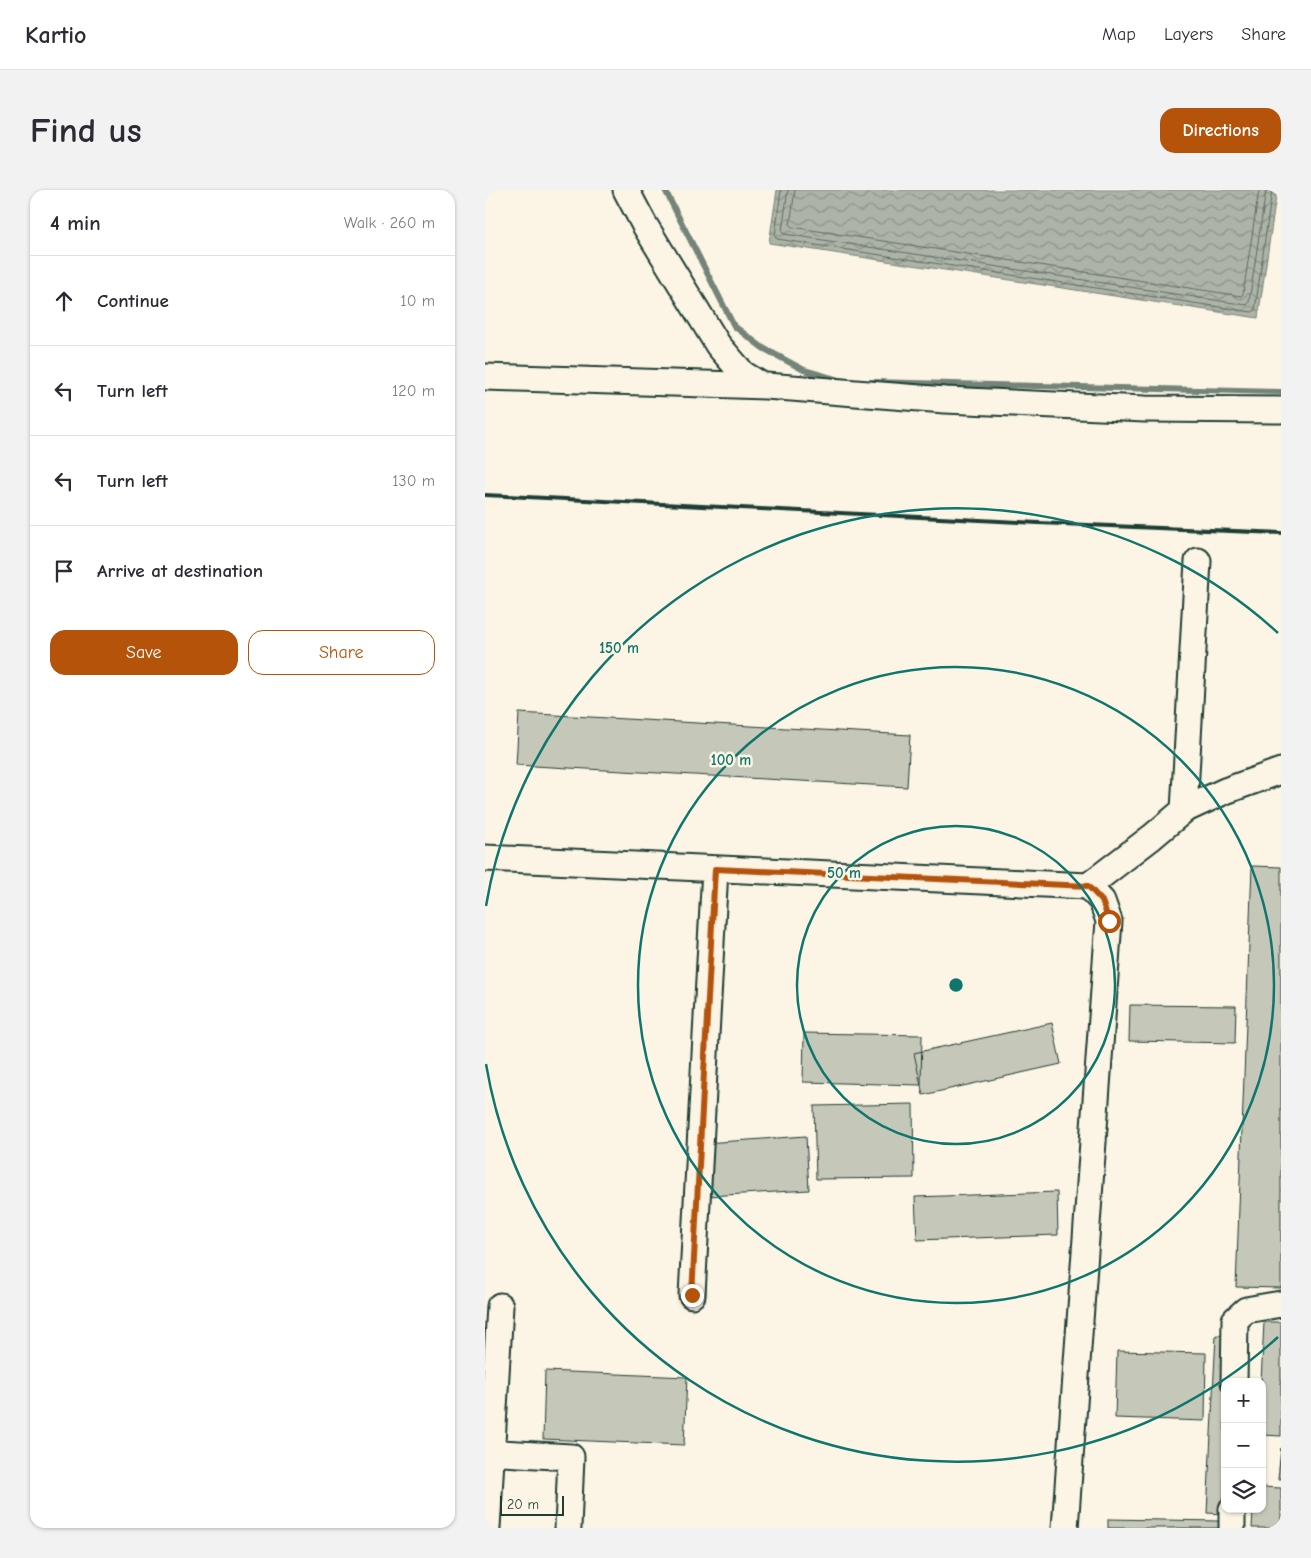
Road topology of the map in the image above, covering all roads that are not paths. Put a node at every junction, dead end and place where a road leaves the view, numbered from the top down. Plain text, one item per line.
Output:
1 (627, 190) edge
2 (485, 377) edge
3 (763, 386) junction
4 (1281, 410) edge
5 (1199, 561) dead end
6 (1281, 772) edge
7 (1184, 810) junction
8 (485, 858) edge
9 (715, 869) junction
10 (1088, 886) junction
11 (692, 1295) dead end
12 (1281, 1304) edge
13 (501, 1306) dead end
14 (1234, 1378) edge
15 (488, 1452) edge
16 (1232, 1513) edge
17 (487, 1528) edge
18 (568, 1528) edge
19 (1065, 1528) edge
20 (1232, 1528) edge

1 - 3 street
2 - 3 street
3 - 4 street
5 - 7 street
6 - 7 street
7 - 10 street
8 - 9 street
9 - 10 street
9 - 11 street
10 - 19 street
12 - 14 street
13 - 15 street
15 - 17 street
15 - 18 street
16 - 20 street

